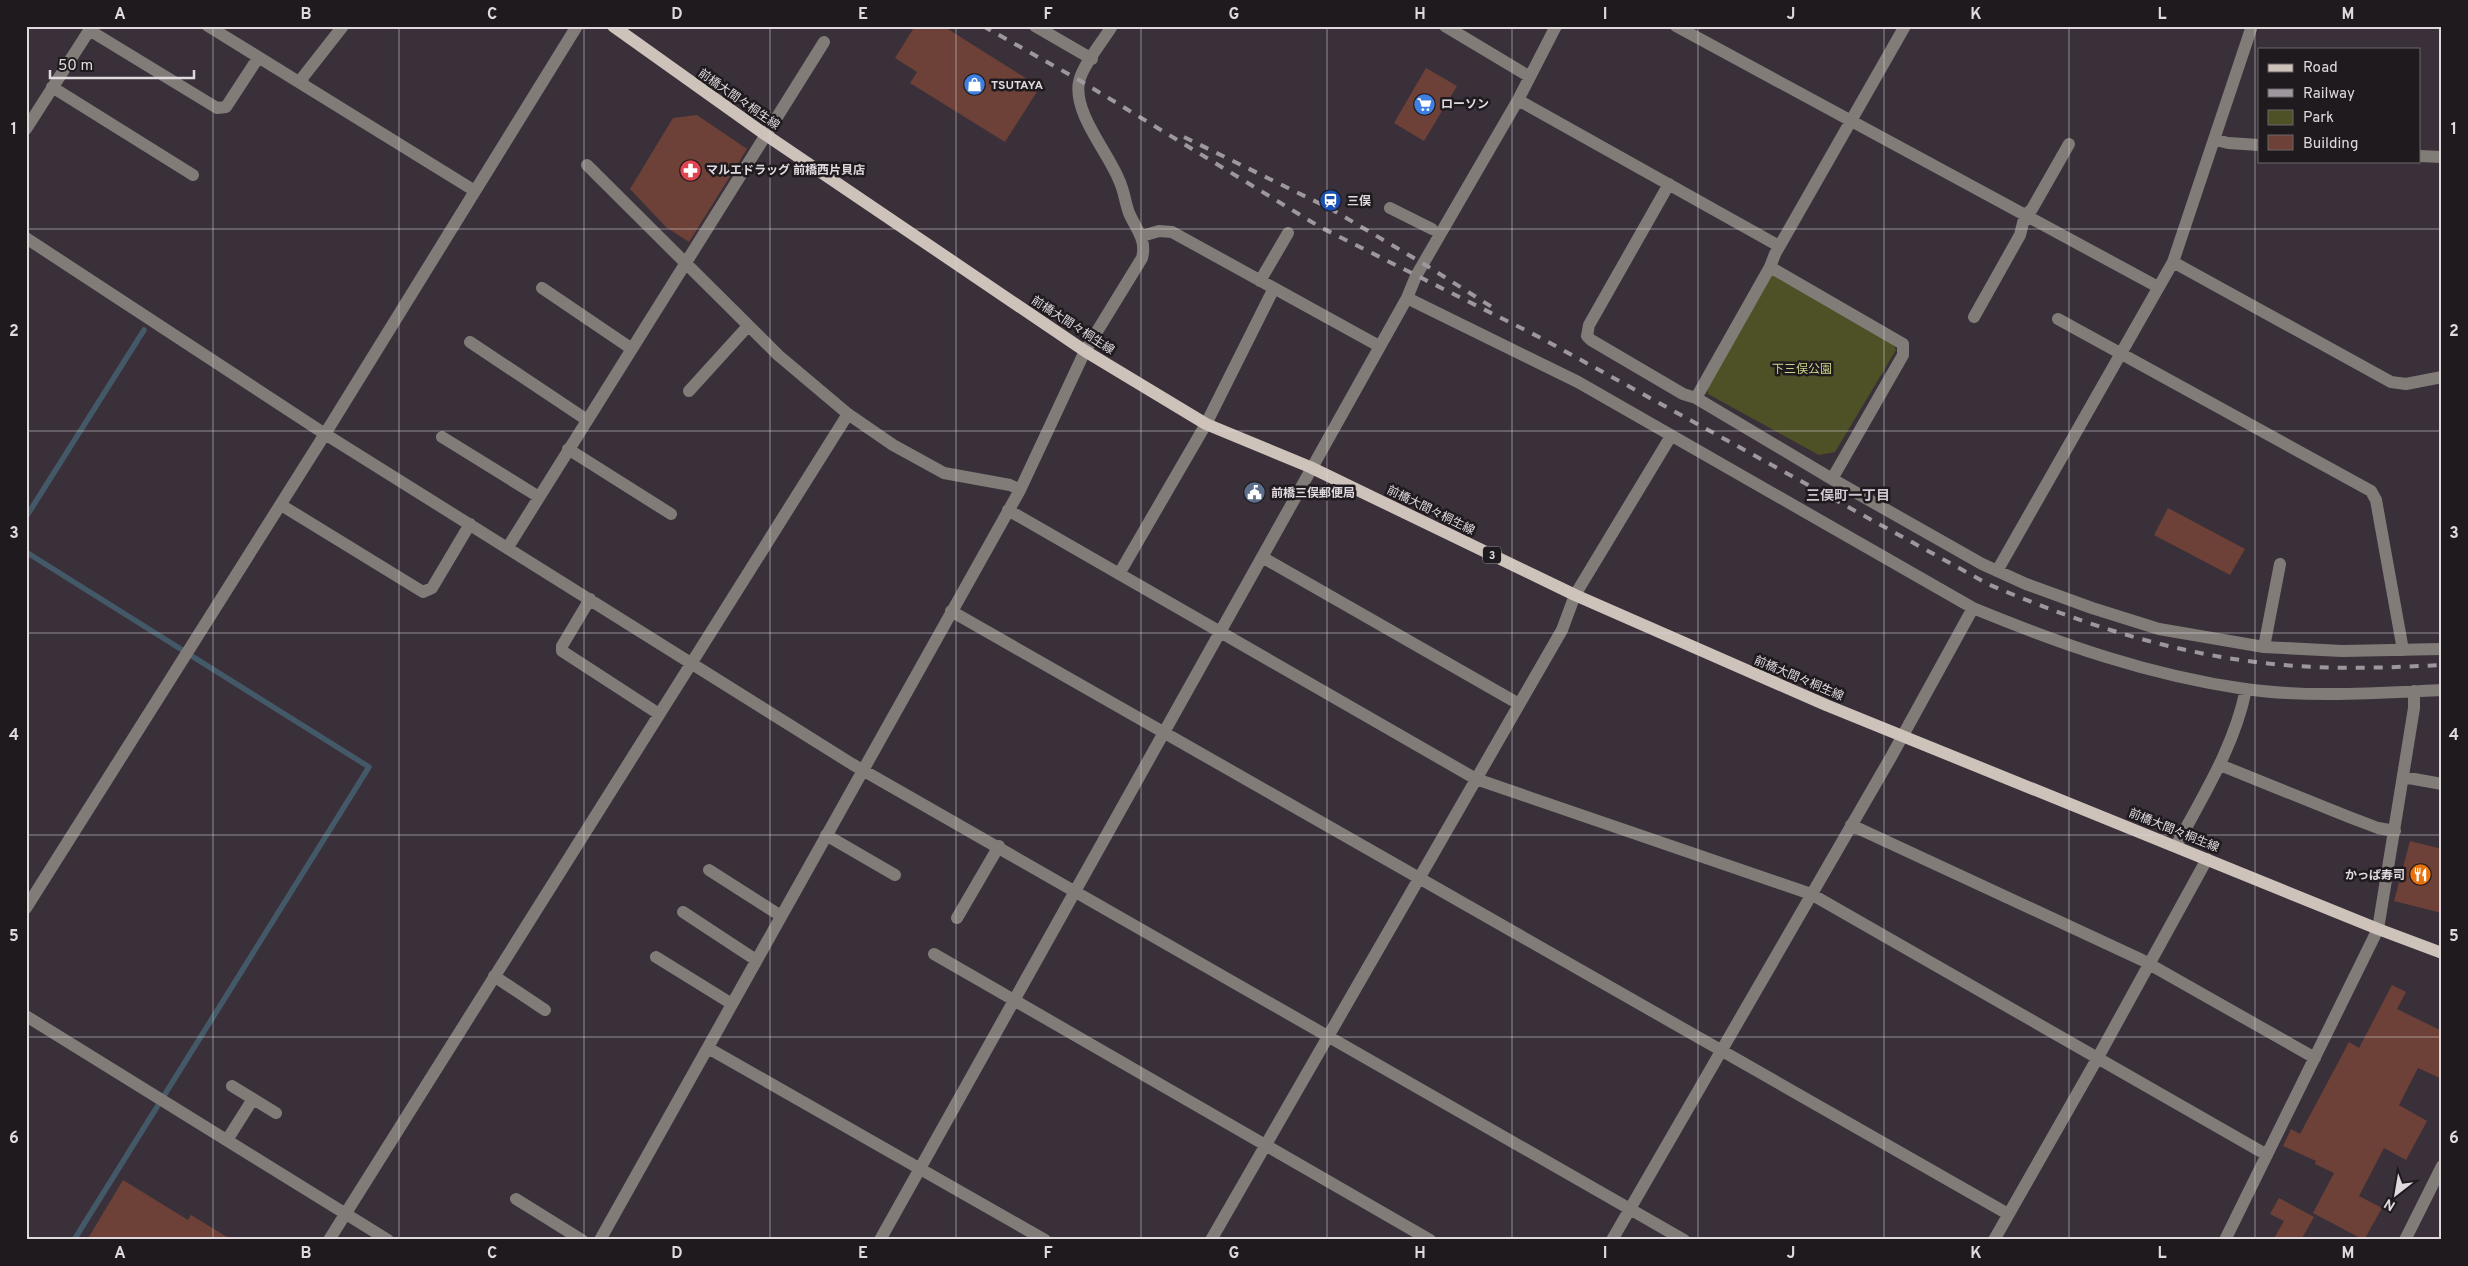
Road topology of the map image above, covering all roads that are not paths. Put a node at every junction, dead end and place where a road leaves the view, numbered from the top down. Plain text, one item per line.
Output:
1 (208, 26) edge
2 (342, 26) edge
3 (577, 26) edge
4 (613, 26) edge
5 (1035, 26) edge
6 (1112, 26) edge
7 (1445, 26) edge
8 (1556, 26) edge
9 (1676, 26) edge
10 (1905, 26) edge
11 (2252, 26) edge
12 (91, 28) edge
13 (824, 42) dead end
14 (258, 58) junction
15 (1092, 59) junction
16 (1530, 77) junction
17 (302, 84) junction
18 (52, 87) junction
19 (1518, 100) junction
20 (1849, 120) junction
21 (28, 123) edge
22 (766, 135) junction
23 (2216, 140) junction
24 (2069, 144) dead end
25 (2258, 145) edge
26 (2420, 156) edge
27 (2442, 157) edge
28 (587, 165) dead end
29 (193, 175) dead end
30 (1669, 184) junction
31 (475, 191) junction
32 (1390, 208) dead end
33 (2025, 215) junction
34 (1432, 229) dead end
35 (1288, 233) dead end
36 (1142, 236) junction
37 (26, 238) edge
38 (1780, 246) junction
39 (2173, 262) junction
40 (686, 264) junction
41 (1770, 267) junction
42 (1260, 281) junction
43 (2158, 287) junction
44 (542, 288) dead end
45 (1274, 288) junction
46 (1407, 298) junction
47 (1974, 317) dead end
48 (2058, 319) dead end
49 (748, 326) junction
50 (470, 342) dead end
51 (1379, 346) junction
52 (632, 349) junction
53 (1085, 351) junction
54 (2121, 354) junction
55 (2442, 377) edge
56 (689, 391) dead end
57 (1696, 398) junction
58 (848, 414) junction
59 (587, 420) junction
60 (1206, 424) junction
61 (325, 434) junction
62 (1671, 436) junction
63 (442, 437) dead end
64 (568, 449) junction
65 (1310, 467) junction
66 (1832, 479) junction
67 (1020, 490) junction
68 (539, 497) junction
69 (280, 504) junction
70 (1008, 510) junction
71 (671, 514) dead end
72 (470, 524) junction
73 (508, 547) junction
74 (1262, 557) junction
75 (2280, 564) dead end
76 (1997, 571) junction
77 (1119, 574) junction
78 (1575, 596) junction
79 (590, 599) junction
80 (1973, 608) junction
81 (951, 610) junction
82 (1220, 632) junction
83 (2264, 647) junction
84 (2442, 649) edge
85 (2403, 650) junction
86 (691, 663) junction
87 (2246, 689) junction
88 (2442, 690) edge
89 (2414, 691) junction
90 (1519, 704) junction
91 (659, 714) junction
92 (1165, 732) junction
93 (1902, 735) junction
94 (2220, 765) junction
95 (862, 768) junction
96 (2403, 776) junction
97 (1476, 780) junction
98 (2442, 784) edge
99 (1851, 825) junction
100 (2395, 831) junction
101 (826, 835) junction
102 (999, 846) junction
103 (2176, 846) junction
104 (2207, 859) junction
105 (708, 870) dead end
106 (895, 875) dead end
107 (1418, 878) junction
108 (1076, 890) junction
109 (1811, 894) junction
110 (26, 908) edge
111 (683, 912) dead end
112 (781, 916) junction
113 (957, 918) dead end
114 (2378, 929) junction
115 (2442, 953) edge
116 (934, 954) dead end
117 (656, 957) dead end
118 (756, 960) junction
119 (2149, 964) junction
120 (494, 976) junction
121 (1015, 1002) junction
122 (732, 1004) junction
123 (545, 1010) dead end
124 (26, 1016) edge
125 (1328, 1035) junction
126 (708, 1048) junction
127 (1720, 1052) junction
128 (2315, 1058) junction
129 (2097, 1059) junction
130 (232, 1086) dead end
131 (253, 1099) junction
132 (276, 1112) dead end
133 (227, 1140) junction
134 (1265, 1146) junction
135 (2267, 1155) junction
136 (2442, 1166) edge
137 (921, 1168) junction
138 (516, 1199) dead end
139 (1630, 1208) junction
140 (346, 1214) junction
141 (2008, 1214) junction
142 (329, 1240) edge
143 (388, 1240) edge
144 (582, 1240) edge
145 (600, 1240) edge
146 (880, 1240) edge
147 (1045, 1240) edge
148 (1211, 1240) edge
149 (1430, 1240) edge
150 (1612, 1240) edge
151 (1684, 1240) edge
152 (1994, 1240) edge
153 (2225, 1240) edge
154 (2405, 1240) edge

1 - 14 street
2 - 17 street
3 - 31 street
4 - 22 main road, 前橋大間々桐生線 / 3
5 - 15 street
6 - 15 street
7 - 16 street
8 - 16 street
9 - 20 street
10 - 20 street
11 - 23 street
12 - 14 street
12 - 18 street
13 - 22 street
14 - 17 street
15 - 36 street
16 - 19 street
17 - 31 street
18 - 21 street
18 - 29 street
19 - 30 street
19 - 46 street
20 - 33 street
20 - 38 street
22 - 40 street
22 - 53 main road, 前橋大間々桐生線 / 3
23 - 25 street
23 - 39 street
24 - 33 street
26 - 27 street
28 - 40 street
30 - 38 street
30 - 57 street
31 - 61 street
32 - 34 street
33 - 43 street
33 - 47 street
35 - 42 street
36 - 42 street
36 - 53 street
37 - 61 street
38 - 41 street
39 - 43 street
39 - 55 street
40 - 49 street
40 - 52 street
41 - 57 street
41 - 66 street
42 - 45 street
43 - 54 street
44 - 52 street
45 - 51 street
45 - 60 street
46 - 51 street
46 - 62 street
48 - 54 street
49 - 56 street
49 - 58 street
50 - 59 street
51 - 65 street
52 - 59 street
53 - 60 main road, 前橋大間々桐生線 / 3
53 - 67 street
54 - 76 street
54 - 85 street
57 - 66 street
58 - 67 street
58 - 86 street
59 - 64 street
60 - 65 main road, 前橋大間々桐生線 / 3
60 - 77 street
61 - 69 street
61 - 72 street
62 - 78 street
62 - 80 street
63 - 68 street
64 - 68 street
64 - 71 street
65 - 74 street
65 - 78 main road, 前橋大間々桐生線 / 3
66 - 76 street
67 - 70 street
68 - 73 street
69 - 72 street
69 - 110 street
70 - 77 street
70 - 81 street
72 - 73 street
73 - 79 street
74 - 82 street
74 - 90 street
75 - 83 street
76 - 83 street
77 - 82 street
78 - 90 street
78 - 93 main road, 前橋大間々桐生線 / 3
79 - 86 street
79 - 91 street
80 - 87 street
80 - 93 street
81 - 92 street
81 - 95 street
82 - 92 street
82 - 97 street
83 - 85 street
84 - 85 street
86 - 91 street
86 - 95 street
87 - 89 street
87 - 94 street
88 - 89 street
89 - 96 street
90 - 97 street
91 - 120 street
92 - 107 street
92 - 108 street
93 - 99 street
93 - 103 main road, 前橋大間々桐生線 / 3
94 - 100 street
94 - 103 street
95 - 101 street
95 - 102 street
96 - 98 street
96 - 100 street
97 - 107 street
97 - 109 street
99 - 109 street
99 - 119 street
100 - 114 street
101 - 106 street
101 - 112 street
102 - 108 street
102 - 113 street
103 - 104 main road, 前橋大間々桐生線 / 3
104 - 114 main road, 前橋大間々桐生線 / 3
104 - 119 street
105 - 112 street
107 - 125 street
107 - 127 street
108 - 121 street
108 - 125 street
109 - 127 street
109 - 129 street
111 - 118 street
112 - 118 street
114 - 115 main road, 前橋大間々桐生線 / 3
114 - 128 street
116 - 121 street
117 - 122 street
118 - 122 street
119 - 128 street
119 - 129 street
120 - 123 street
120 - 140 street
121 - 134 street
121 - 137 street
122 - 126 street
124 - 133 street
125 - 134 street
125 - 139 street
126 - 137 street
126 - 145 street
127 - 139 street
127 - 141 street
128 - 135 street
129 - 135 street
129 - 141 street
130 - 131 street
131 - 132 street
131 - 133 street
133 - 140 street
134 - 148 street
134 - 149 street
135 - 153 street
136 - 154 street
137 - 146 street
137 - 147 street
138 - 144 street
139 - 150 street
139 - 151 street
140 - 142 street
140 - 143 street
141 - 152 street

